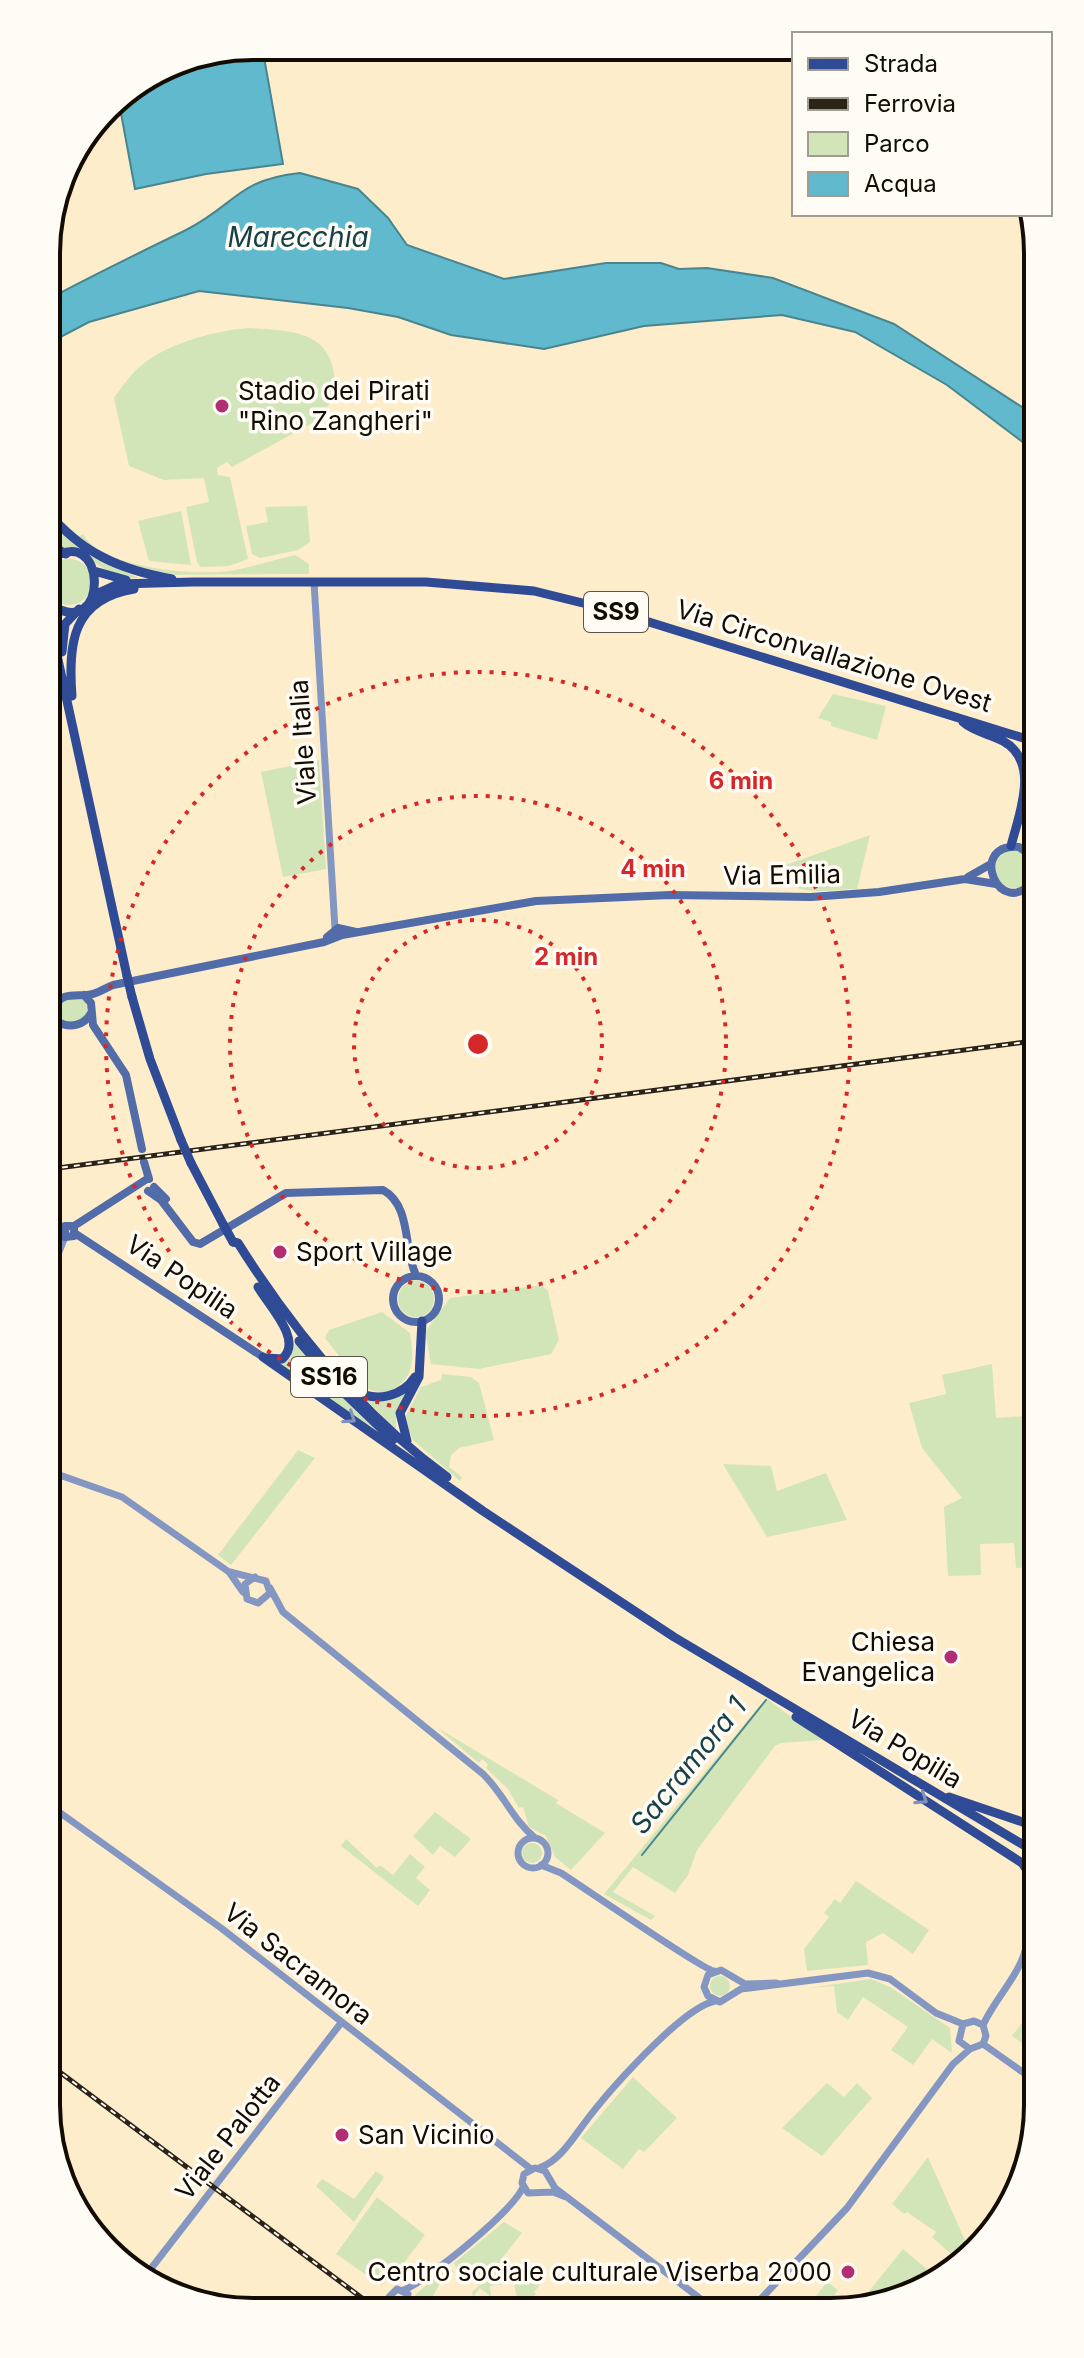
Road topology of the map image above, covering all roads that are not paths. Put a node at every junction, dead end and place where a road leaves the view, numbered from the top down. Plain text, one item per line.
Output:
1 (60, 525) edge
2 (60, 551) edge
3 (66, 554) junction
4 (60, 557) edge
5 (94, 571) junction
6 (173, 582) junction
7 (314, 582) junction
8 (94, 595) junction
9 (60, 608) edge
10 (79, 608) junction
11 (60, 668) edge
12 (72, 699) junction
13 (957, 717) junction
14 (75, 730) junction
15 (1024, 738) edge
16 (1024, 775) edge
17 (1024, 785) edge
18 (1011, 846) junction
19 (1024, 849) edge
20 (991, 864) junction
21 (965, 879) junction
22 (996, 884) junction
23 (1024, 890) edge
24 (338, 932) junction
25 (106, 988) junction
26 (84, 995) junction
27 (60, 999) edge
28 (92, 1010) junction
29 (60, 1022) edge
30 (77, 1025) junction
31 (100, 1035) junction
32 (142, 1149) dead end
33 (144, 1162) dead end
34 (147, 1186) junction
35 (75, 1230) junction
36 (65, 1237) joint
37 (233, 1242) junction
38 (60, 1249) edge
39 (409, 1261) junction
40 (416, 1275) junction
41 (405, 1278) junction
42 (258, 1287) junction
43 (417, 1321) junction
44 (263, 1357) junction
45 (321, 1358) junction
46 (419, 1371) junction
47 (414, 1450) junction
48 (437, 1474) junction
49 (60, 1475) edge
50 (229, 1572) junction
51 (255, 1577) junction
52 (270, 1588) junction
53 (243, 1592) junction
54 (258, 1603) junction
55 (283, 1612) junction
56 (765, 1692) junction
57 (922, 1786) junction
58 (60, 1813) edge
59 (1024, 1822) edge
60 (521, 1827) junction
61 (534, 1837) junction
62 (520, 1844) junction
63 (1024, 1845) edge
64 (548, 1856) junction
65 (541, 1865) junction
66 (1024, 1866) edge
67 (561, 1873) junction
68 (675, 1947) junction
69 (1024, 1958) edge
70 (1023, 1961) joint
71 (716, 1970) junction
72 (734, 1977) junction
73 (776, 1983) junction
74 (705, 1987) junction
75 (733, 1995) junction
76 (715, 2001) junction
77 (692, 2013) junction
78 (936, 2013) junction
79 (341, 2023) junction
80 (980, 2024) junction
81 (960, 2028) junction
82 (960, 2042) junction
83 (983, 2044) junction
84 (970, 2049) junction
85 (953, 2064) junction
86 (1024, 2073) edge
87 (555, 2159) junction
88 (531, 2170) junction
89 (549, 2179) junction
90 (523, 2187) junction
91 (545, 2192) junction
92 (531, 2195) junction
93 (566, 2197) junction
94 (486, 2226) junction
95 (151, 2269) edge
96 (391, 2298) edge
97 (404, 2298) edge
98 (408, 2298) edge
99 (699, 2298) edge
100 (762, 2298) edge

1 - 6 main road
2 - 3 main road, Via Circonvallazione Ovest
3 - 4 main road
3 - 5 main road, Via Circonvallazione Ovest
5 - 6 main road, Via Circonvallazione Ovest / SS9
5 - 8 main road
6 - 7 main road, Via Circonvallazione Ovest / SS9
6 - 8 main road, Via Circonvallazione Ovest / SS9
6 - 12 main road
7 - 13 main road, Via Circonvallazione Ovest / SS9
7 - 24 street, Viale Italia
8 - 10 main road, SS16
9 - 10 main road, SS16
10 - 12 main road, SS16
11 - 14 main road, SS16
12 - 14 main road, SS16
13 - 15 main road, Via Circonvallazione Ovest / SS9
13 - 16 main road
14 - 37 main road, SS16, bridge
17 - 18 main road
18 - 19 main road
18 - 20 main road, Via Emilia
20 - 21 main road, Via Emilia
20 - 22 main road
21 - 22 main road, Via Emilia
21 - 24 main road, Via Emilia
22 - 23 main road, Via Emilia
24 - 25 main road, Via Emilia
25 - 26 main road, Via Emilia
25 - 28 main road
26 - 27 main road
26 - 28 main road
28 - 30 main road
28 - 31 main road
29 - 30 main road
30 - 31 main road
31 - 32 main road
33 - 34 main road
34 - 35 main road
34 - 39 main road
35 - 36 main road
35 - 44 main road, Via Popilia
36 - 38 street
37 - 42 main road, SS16
37 - 45 main road, SS16
39 - 40 main road
39 - 41 main road
40 - 41 main road
40 - 43 main road
41 - 43 main road
42 - 44 main road
42 - 48 main road, SS16
43 - 46 main road
44 -> 48 main road
45 - 46 main road
45 - 47 main road, SS16
46 - 47 main road
47 - 48 main road, SS16
48 - 56 main road, Via Popilia / SS16
49 - 50 street
50 - 51 street
50 - 53 street
51 - 52 street
51 - 53 street
52 - 54 street
52 - 55 street
53 - 54 street
54 - 55 street
55 - 60 street
56 - 57 main road, Via Popilia / SS16
56 -> 66 main road
57 - 59 main road
57 - 63 main road, Via Popilia / SS16
58 - 79 street, Via Sacramora
60 - 61 street
60 - 62 street
61 - 62 street
61 - 64 street
62 - 65 street
64 - 65 street
64 - 67 street
65 - 67 street
67 - 68 street
68 - 71 street
68 - 74 street
69 - 70 street
70 - 80 street
71 - 72 street
71 - 74 street
72 - 73 street
72 - 75 street
73 - 75 street
73 - 78 street
74 - 76 street
74 - 77 street
75 - 76 street
76 - 77 street
77 - 87 street
78 - 81 street
78 - 81 street
79 - 88 street, Via Sacramora
79 - 95 street, Viale Palotta
80 - 81 street
80 - 83 street
81 - 82 street
82 - 84 street
82 - 85 street
83 - 84 street
83 - 86 street
84 - 85 street
85 - 100 street
87 - 88 street
87 - 89 street
88 - 89 street, Via Sacramora
88 - 90 street
89 - 91 street
89 - 93 street
90 - 92 street
90 - 94 street
91 - 92 street
91 - 93 street
92 - 94 street
93 - 99 street
94 - 98 street
96 - 97 street

